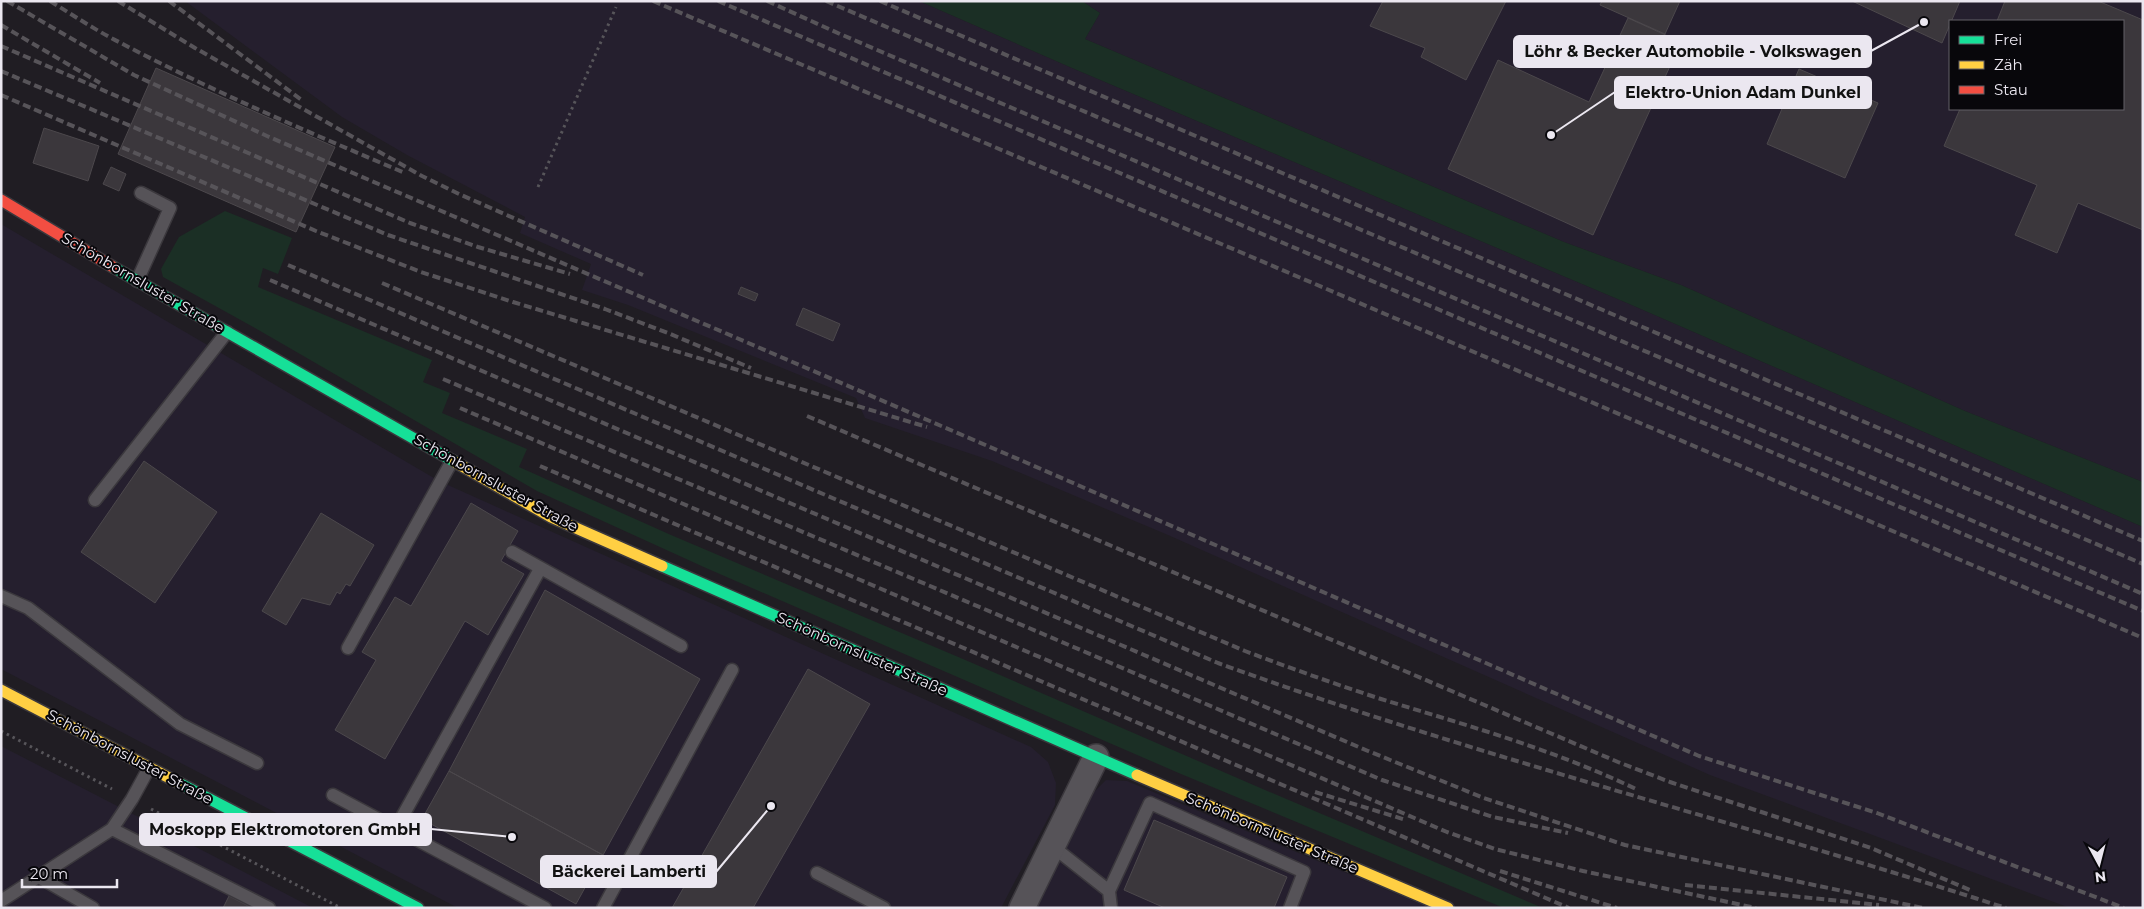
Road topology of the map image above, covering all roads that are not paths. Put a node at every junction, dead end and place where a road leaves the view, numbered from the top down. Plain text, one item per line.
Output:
1 (141, 194) dead end
2 (1, 200) edge
3 (137, 281) junction
4 (227, 332) junction
5 (452, 461) junction
6 (95, 500) dead end
7 (512, 552) dead end
8 (540, 569) junction
9 (1, 596) edge
10 (681, 646) dead end
11 (348, 648) dead end
12 (732, 670) dead end
13 (1, 690) edge
14 (1096, 757) junction
15 (257, 762) dead end
16 (150, 768) junction
17 (334, 795) dead end
18 (396, 828) junction
19 (112, 830) junction
20 (1052, 846) junction
21 (817, 873) dead end
22 (38, 877) junction
23 (1109, 891) junction
24 (1, 901) edge
25 (869, 904) edge
26 (92, 908) edge
27 (269, 908) edge
28 (418, 908) edge
29 (545, 908) edge
30 (603, 908) edge
31 (884, 908) edge
32 (1022, 908) edge
33 (1112, 908) edge
34 (1290, 908) edge
35 (1448, 908) edge

1 - 3 lane
2 - 3 street, Schönbornsluster Straße
3 - 4 street, Schönbornsluster Straße
4 - 5 street, Schönbornsluster Straße
4 - 6 lane
5 - 11 lane
5 - 14 street, Schönbornsluster Straße
7 - 8 lane
8 - 10 lane
8 - 18 lane
9 - 15 lane
12 - 30 lane
13 - 16 street, Schönbornsluster Straße
14 - 20 street
14 - 35 street, Schönbornsluster Straße
16 - 19 lane
16 - 28 street, Schönbornsluster Straße
17 - 18 lane
18 - 29 lane
19 - 22 lane
19 - 27 lane
20 - 23 lane
20 - 32 street
21 - 25 lane
22 - 24 lane
22 - 26 lane
23 - 33 lane
23 - 34 lane
25 - 31 lane

